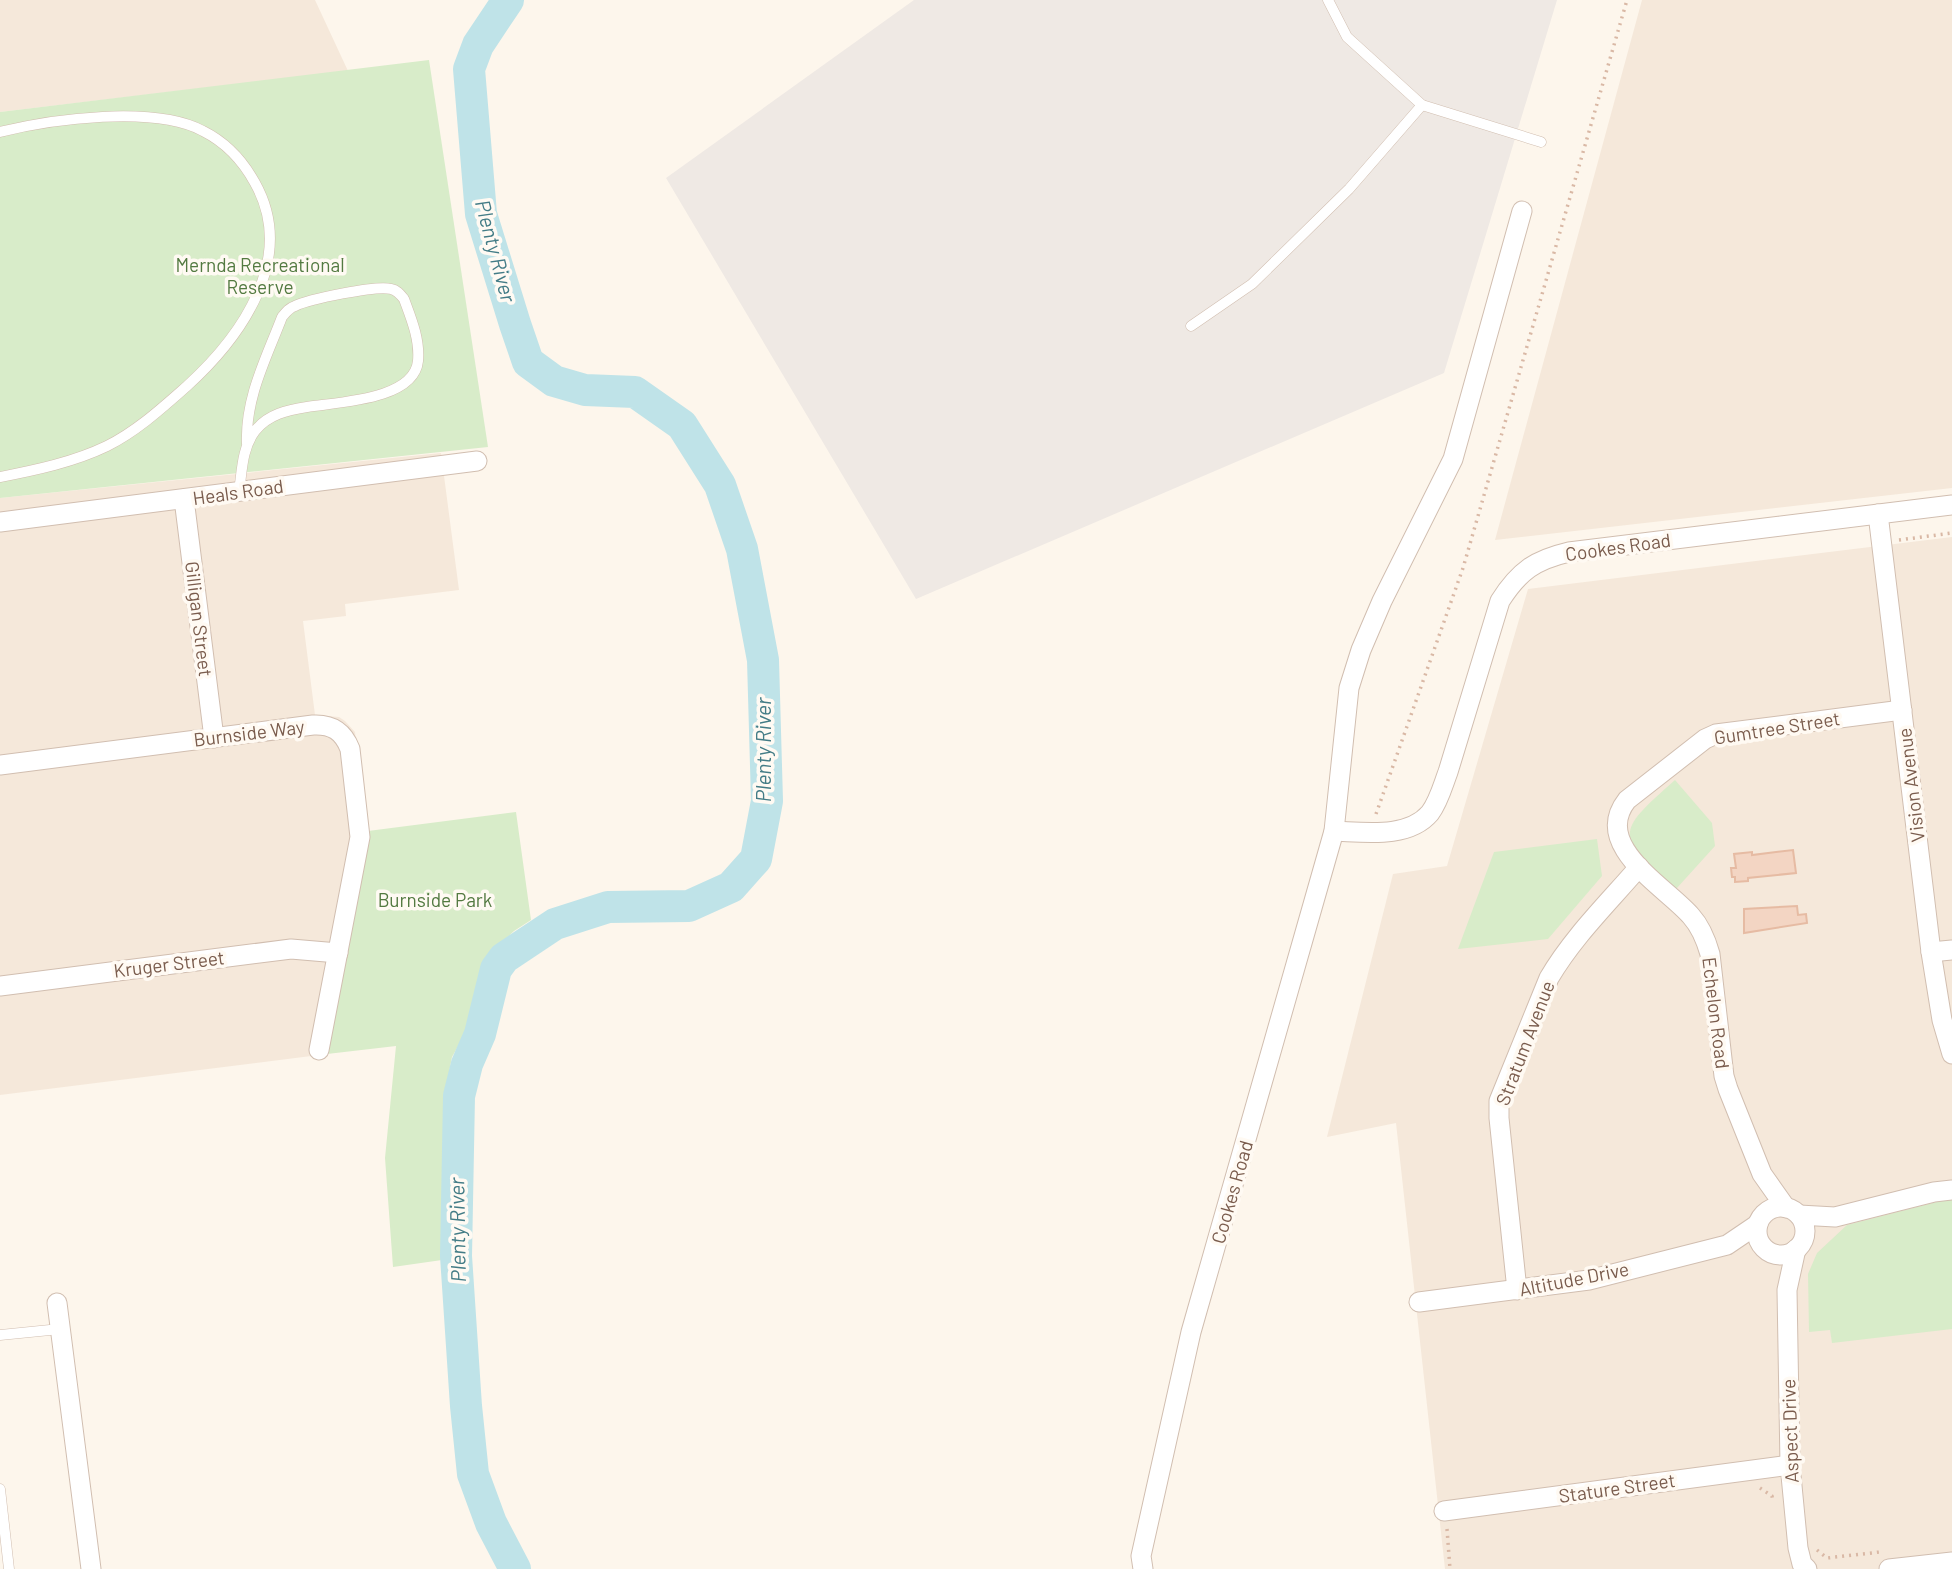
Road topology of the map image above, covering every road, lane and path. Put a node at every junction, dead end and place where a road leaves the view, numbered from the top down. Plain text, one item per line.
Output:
1 (1328, 0) edge
2 (1627, 0) edge
3 (1422, 105) junction
4 (0, 132) edge
5 (1541, 142) dead end
6 (1522, 211) dead end
7 (1191, 326) dead end
8 (247, 444) junction
9 (477, 461) dead end
10 (0, 477) edge
11 (239, 492) junction
12 (184, 499) junction
13 (1952, 505) edge
14 (1878, 514) junction
15 (0, 522) edge
16 (1952, 533) edge
17 (1881, 542) junction
18 (1902, 710) junction
19 (214, 738) junction
20 (0, 765) edge
21 (1334, 831) junction
22 (1369, 833) junction
23 (1620, 836) joint
24 (1639, 867) junction
25 (1952, 950) edge
26 (1931, 952) junction
27 (338, 953) junction
28 (0, 986) edge
29 (319, 1050) dead end
30 (1952, 1054) edge
31 (1762, 1174) junction
32 (1952, 1183) edge
33 (1943, 1191) edge
34 (1792, 1212) junction
35 (1835, 1217) junction
36 (1761, 1220) junction
37 (1800, 1242) junction
38 (1727, 1245) junction
39 (1769, 1251) junction
40 (1517, 1290) junction
41 (1787, 1290) junction
42 (1419, 1302) dead end
43 (57, 1303) dead end
44 (60, 1328) junction
45 (0, 1335) edge
46 (1790, 1465) junction
47 (1760, 1488) dead end
48 (0, 1489) edge
49 (1792, 1499) junction
50 (1444, 1511) dead end
51 (1459, 1528) dead end
52 (1817, 1550) dead end
53 (1889, 1560) edge
54 (1952, 1562) edge
55 (1139, 1565) edge
56 (9, 1569) edge
57 (91, 1569) edge
58 (1450, 1569) edge
59 (1807, 1569) edge

1 - 3 lane
2 - 22 path
3 - 5 lane
3 - 7 lane
4 - 10 lane
6 - 21 street, Cookes Road
8 - 8 lane
8 - 11 lane
9 - 11 street, Heals Road
11 - 12 street, Heals Road
12 - 15 street, Heals Road
12 - 19 street, Gilligan Street
13 - 14 street, Cookes Road
14 - 17 street, Vision Avenue
14 - 22 street, Cookes Road
16 - 17 path
17 - 18 street, Vision Avenue
18 - 23 street, Gumtree Street
18 - 26 street, Vision Avenue
19 - 20 street, Burnside Way
19 - 27 street, Burnside Way
21 - 22 street, Cookes Road
21 - 55 street, Cookes Road
23 - 24 street, Echelon Road
24 - 31 street, Echelon Road
24 - 40 street, Stratum Avenue
25 - 26 street
26 - 30 street, Vision Avenue
27 - 28 street, Kruger Street
27 - 29 street, Burnside Way
31 - 34 street, Echelon Road
31 - 36 street, Echelon Road
32 - 33 street
33 - 35 street
34 - 35 street
34 - 36 street
34 - 37 street
35 - 37 street
36 - 38 street, Altitude Drive
36 - 39 street
37 - 39 street
37 - 41 street, Aspect Drive
38 - 39 street, Altitude Drive
38 - 40 street, Altitude Drive
39 - 41 street, Aspect Drive
40 - 42 street, Altitude Drive
41 - 46 street, Aspect Drive
43 - 44 street
44 - 45 lane
44 - 57 street
46 - 49 street, Aspect Drive
46 - 50 street, Stature Street
47 - 49 path
48 - 56 lane
49 - 59 street, Aspect Drive
51 - 58 path
52 - 53 path
53 - 54 street

